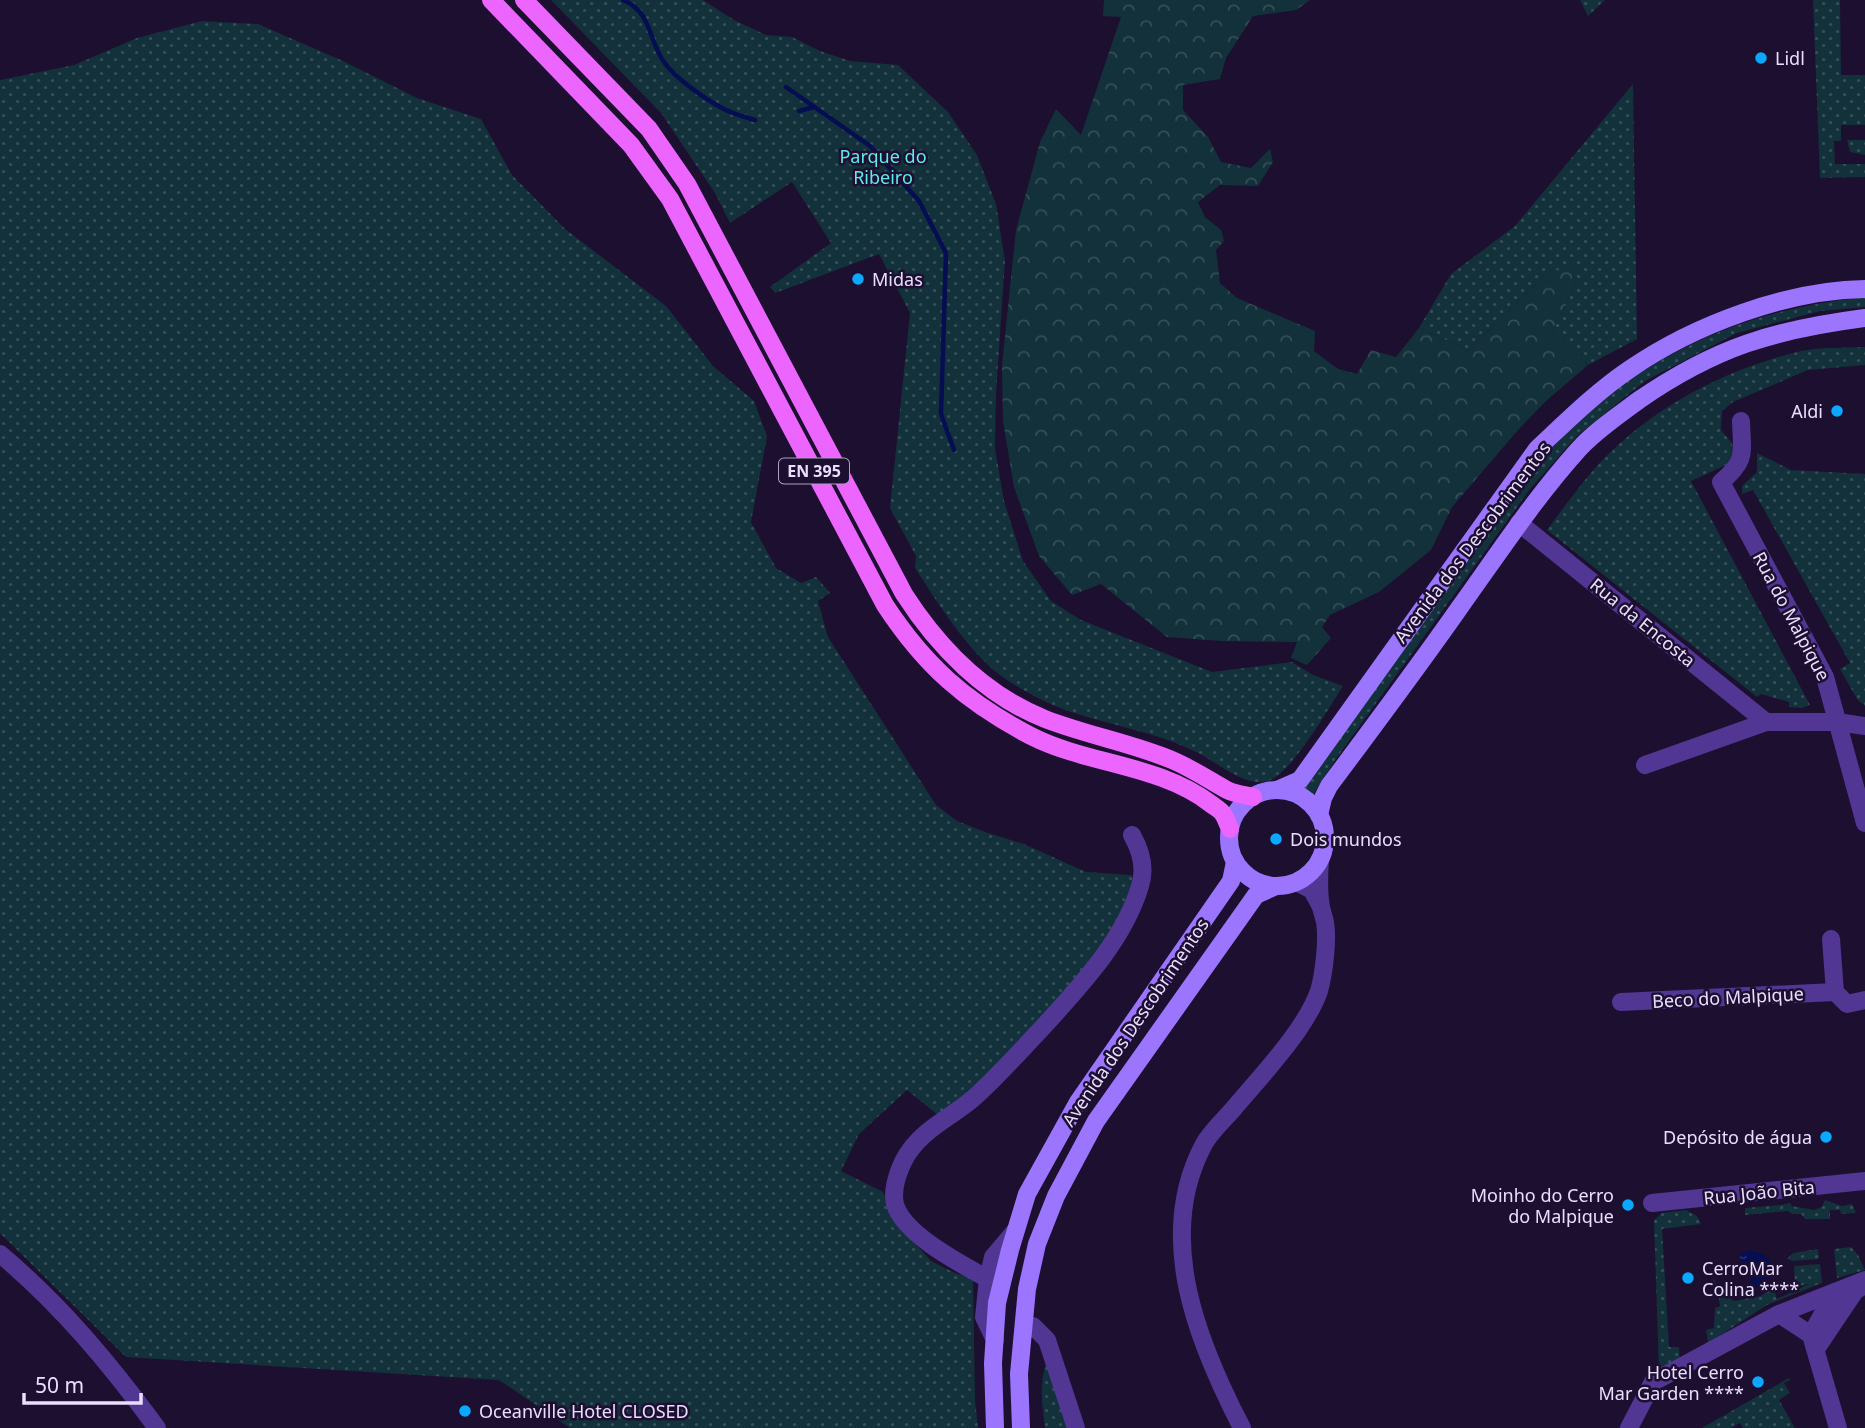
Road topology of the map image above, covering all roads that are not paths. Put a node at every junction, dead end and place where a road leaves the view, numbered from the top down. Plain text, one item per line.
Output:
1 (491, 0) edge
2 (524, 0) edge
3 (1865, 289) edge
4 (1865, 318) edge
5 (1741, 421) dead end
6 (1519, 523) junction
7 (1766, 722) junction
8 (1837, 722) junction
9 (1865, 726) edge
10 (1645, 765) dead end
11 (1277, 790) junction
12 (1253, 797) junction
13 (1319, 815) junction
14 (1865, 823) edge
15 (1230, 829) junction
16 (1132, 835) dead end
17 (1320, 859) junction
18 (1235, 862) junction
19 (1296, 882) junction
20 (1276, 886) junction
21 (1320, 905) junction
22 (1831, 939) dead end
23 (1835, 992) junction
24 (1865, 1000) edge
25 (1621, 1002) dead end
26 (1865, 1181) edge
27 (1653, 1203) dead end
28 (1016, 1231) junction
29 (0, 1254) edge
30 (988, 1279) junction
31 (1865, 1282) edge
32 (1835, 1292) junction
33 (1779, 1314) junction
34 (1033, 1326) dead end
35 (995, 1340) junction
36 (1813, 1342) junction
37 (157, 1428) edge
38 (995, 1428) edge
39 (1021, 1428) edge
40 (1076, 1428) edge
41 (1242, 1428) edge
42 (1629, 1428) edge
43 (1838, 1428) edge

1 - 15 main road, EN 395
2 - 12 main road, EN 395
3 - 11 main road, Avenida dos Descobrimentos
4 - 6 main road, Avenida dos Descobrimentos
5 - 8 street, Rua do Malpique
6 - 7 street, Rua da Encosta
6 - 13 main road, Avenida dos Descobrimentos
7 - 8 street
7 - 10 street
8 - 9 street
8 - 14 street, Rua do Malpique
11 - 12 main road
11 - 13 main road
12 - 15 main road
13 - 17 main road
15 - 18 main road
16 - 30 street
17 - 19 main road
17 - 21 street
18 - 20 main road
18 - 28 main road, Avenida dos Descobrimentos
19 - 20 main road
19 - 21 street
20 - 39 main road, Avenida dos Descobrimentos
21 - 41 street
22 - 23 street
23 - 24 street, Beco do Malpique
23 - 25 street, Beco do Malpique
26 - 27 street, Rua João Bita
28 - 30 street
28 - 35 main road, Avenida dos Descobrimentos
29 - 37 street
30 - 35 street
31 - 32 street
31 - 36 street
32 - 33 street
32 - 36 street
33 - 36 street
33 - 42 street
34 - 40 street
35 - 38 main road, Avenida dos Descobrimentos
36 - 43 street

